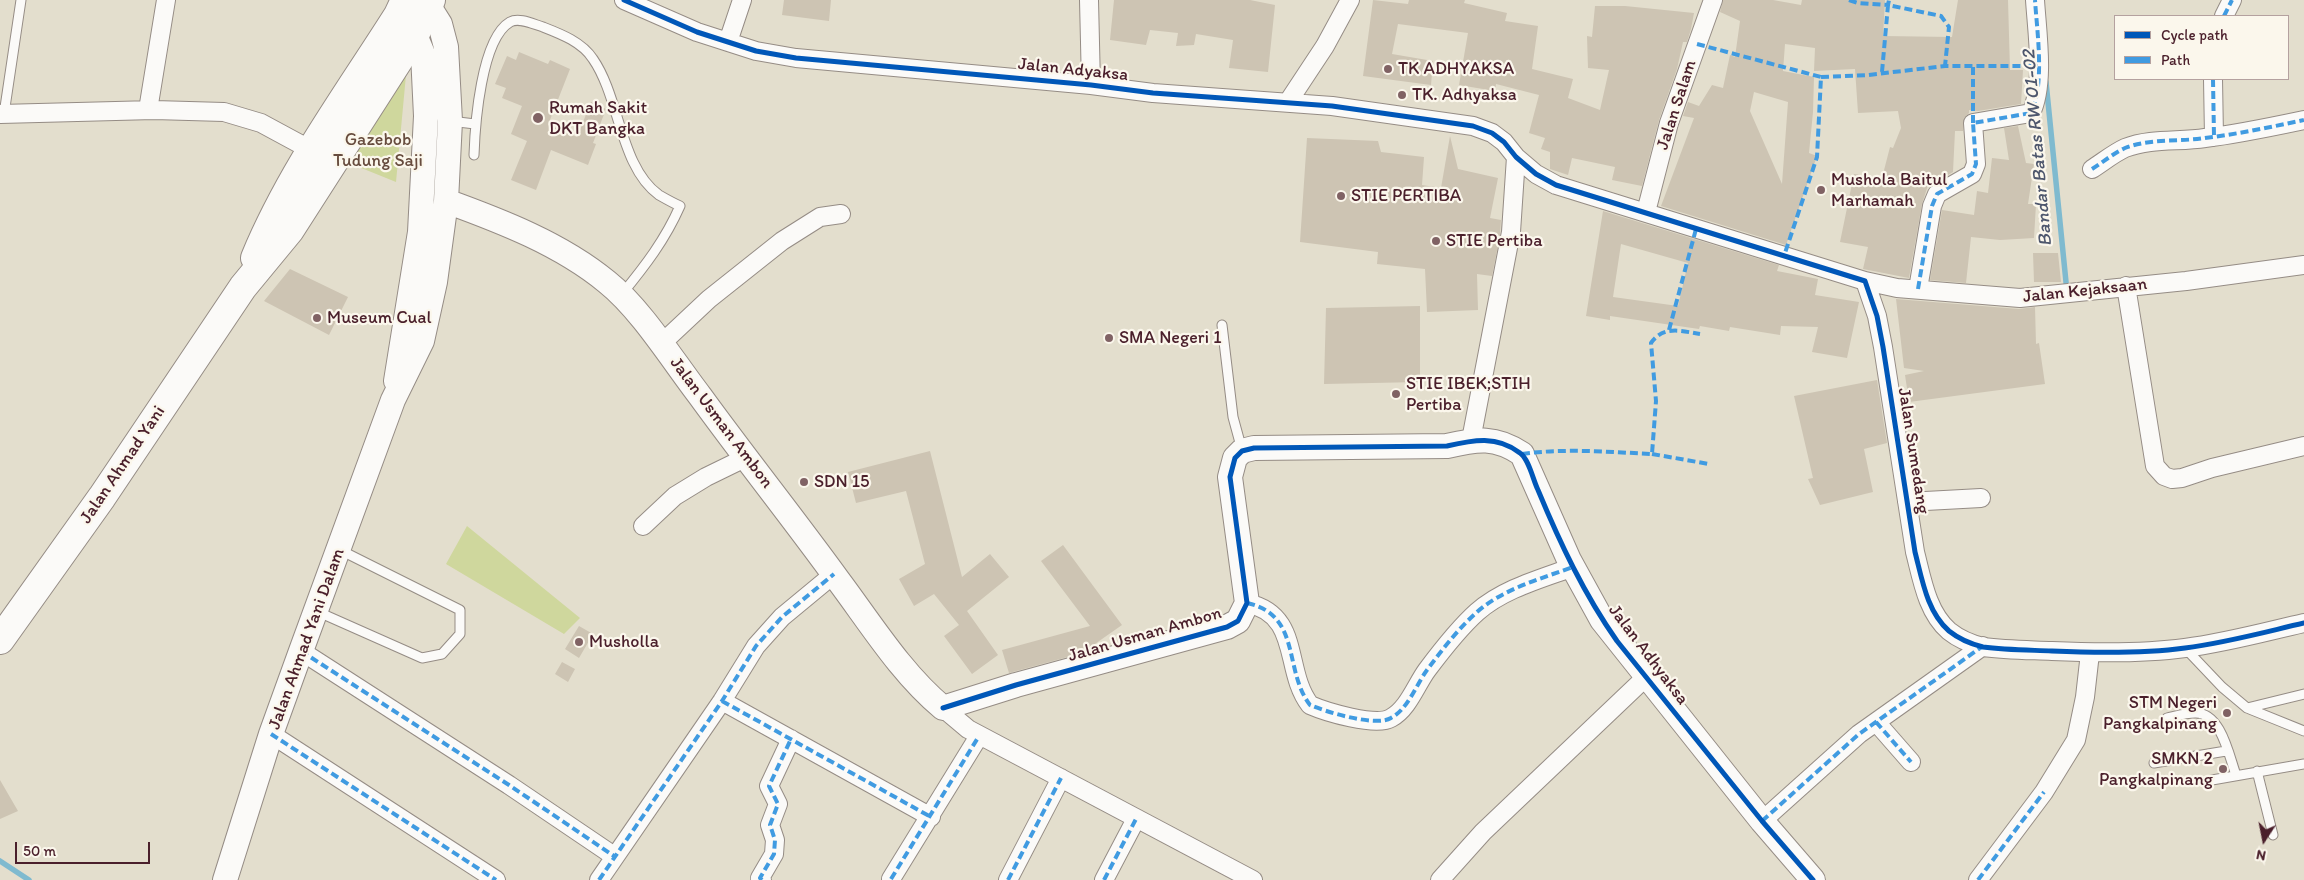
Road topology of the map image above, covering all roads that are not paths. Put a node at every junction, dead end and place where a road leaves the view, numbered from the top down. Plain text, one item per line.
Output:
1 (21, 0) edge
2 (166, 0) edge
3 (624, 0) edge
4 (742, 0) edge
5 (1089, 0) edge
6 (1350, 0) edge
7 (1713, 0) edge
8 (2035, 0) edge
9 (2232, 0) edge
10 (418, 9) edge
11 (2224, 15) edge
12 (728, 42) junction
13 (2213, 80) edge
14 (1091, 85) junction
15 (1288, 102) junction
16 (148, 110) junction
17 (2, 114) edge
18 (2304, 120) edge
19 (450, 121) junction
20 (475, 124) junction
21 (2214, 137) junction
22 (311, 150) junction
23 (474, 155) dead end
24 (1516, 157) junction
25 (2092, 169) dead end
26 (446, 201) junction
27 (1646, 212) junction
28 (841, 214) dead end
29 (2304, 265) edge
30 (1866, 281) junction
31 (2126, 286) junction
32 (243, 287) junction
33 (1918, 289) junction
34 (622, 294) junction
35 (1222, 325) dead end
36 (661, 344) junction
37 (393, 400) junction
38 (1478, 440) junction
39 (2304, 446) edge
40 (1242, 451) junction
41 (748, 457) junction
42 (1980, 498) dead end
43 (1907, 502) junction
44 (643, 526) dead end
45 (340, 550) junction
46 (1573, 567) junction
47 (834, 574) junction
48 (1246, 603) junction
49 (316, 610) junction
50 (2304, 623) edge
51 (0, 640) edge
52 (1983, 646) junction
53 (2185, 648) junction
54 (301, 651) junction
55 (2090, 653) junction
56 (1646, 677) junction
57 (2304, 694) edge
58 (722, 701) junction
59 (943, 708) junction
60 (2247, 708) junction
61 (2167, 718) dead end
62 (1876, 722) junction
63 (2304, 731) edge
64 (271, 734) junction
65 (979, 736) junction
66 (791, 739) junction
67 (2226, 751) junction
68 (1911, 762) dead end
69 (2154, 763) dead end
70 (2304, 764) edge
71 (2257, 771) junction
72 (2236, 776) junction
73 (1061, 778) junction
74 (2212, 780) dead end
75 (931, 817) junction
76 (1136, 819) junction
77 (1762, 821) junction
78 (2273, 835) dead end
79 (614, 856) junction
80 (891, 879) edge
81 (225, 880) edge
82 (496, 880) edge
83 (599, 880) edge
84 (762, 880) edge
85 (1008, 880) edge
86 (1104, 880) edge
87 (1253, 880) edge
88 (1440, 880) edge
89 (1813, 880) edge
90 (1978, 880) edge

1 - 17 lane
2 - 16 street
3 - 12 street, Jalan Adyaksa
4 - 12 street
5 - 14 street
6 - 15 street
7 - 27 street, Jalan Salam
8 - 33 street
9 - 11 street
10 - 19 street, Jalan Ahmad Yani Dalam
10 - 22 main road, Jalan Ahmad Yani
10 - 32 main road, Jalan Ahmad Yani
10 - 37 street, Jalan Ahmad Yani Dalam
12 - 14 street, Jalan Adyaksa
13 - 21 street
14 - 15 street, Jalan Adyaksa
15 - 24 street, Jalan Adyaksa
16 - 17 street
16 - 22 street
18 - 21 street
19 - 20 lane
19 - 26 street, Jalan Ahmad Yani Dalam
20 - 23 lane
20 - 34 lane
21 - 25 street
22 - 32 main road, Jalan Ahmad Yani
24 - 27 street
24 - 38 street
26 - 34 street, Jalan Usman Ambon
26 - 37 street, Jalan Ahmad Yani Dalam
27 - 30 street
28 - 36 street
29 - 31 street, Jalan Kejaksaan
30 - 33 street, Jalan Kejaksaan
30 - 43 street, Jalan Sumedang
31 - 33 street, Jalan Kejaksaan
31 - 39 street
32 - 51 main road, Jalan Ahmad Yani
34 - 36 street, Jalan Usman Ambon
35 - 40 lane
36 - 41 street, Jalan Usman Ambon
37 - 45 street, Jalan Ahmad Yani Dalam
38 - 40 street
38 - 46 street, Jalan Adhyaksa
40 - 48 street
41 - 44 street
41 - 47 street, Jalan Usman Ambon
42 - 43 street
43 - 52 street, Jalan Sumedang
45 - 49 street, Jalan Ahmad Yani Dalam
45 - 49 lane
46 - 48 street
46 - 56 street, Jalan Adhyaksa
47 - 58 street
47 - 59 street, Jalan Usman Ambon
48 - 59 street, Jalan Usman Ambon
49 - 54 street, Jalan Ahmad Yani Dalam
50 - 53 street, Jalan Sumedang
52 - 55 street, Jalan Sumedang
52 - 62 street
53 - 55 street, Jalan Sumedang
53 - 60 lane
54 - 64 street, Jalan Ahmad Yani Dalam
54 - 79 street
55 - 90 street
56 - 77 street, Jalan Adhyaksa
56 - 88 street
57 - 60 lane
58 - 66 street
58 - 79 street
59 - 65 street, Jalan Usman Ambon
60 - 63 lane
61 - 67 lane
62 - 68 street
62 - 77 street
64 - 81 street, Jalan Ahmad Yani Dalam
64 - 82 street
65 - 73 street, Jalan Usman Ambon
65 - 75 street
66 - 75 street
66 - 84 street
67 - 69 lane
67 - 72 lane
70 - 71 lane
71 - 72 lane
71 - 78 lane
72 - 74 lane
73 - 76 street, Jalan Usman Ambon
73 - 85 street
75 - 80 street
76 - 86 street
76 - 87 street, Jalan Usman Ambon
77 - 89 street, Jalan Adhyaksa
79 - 83 street

